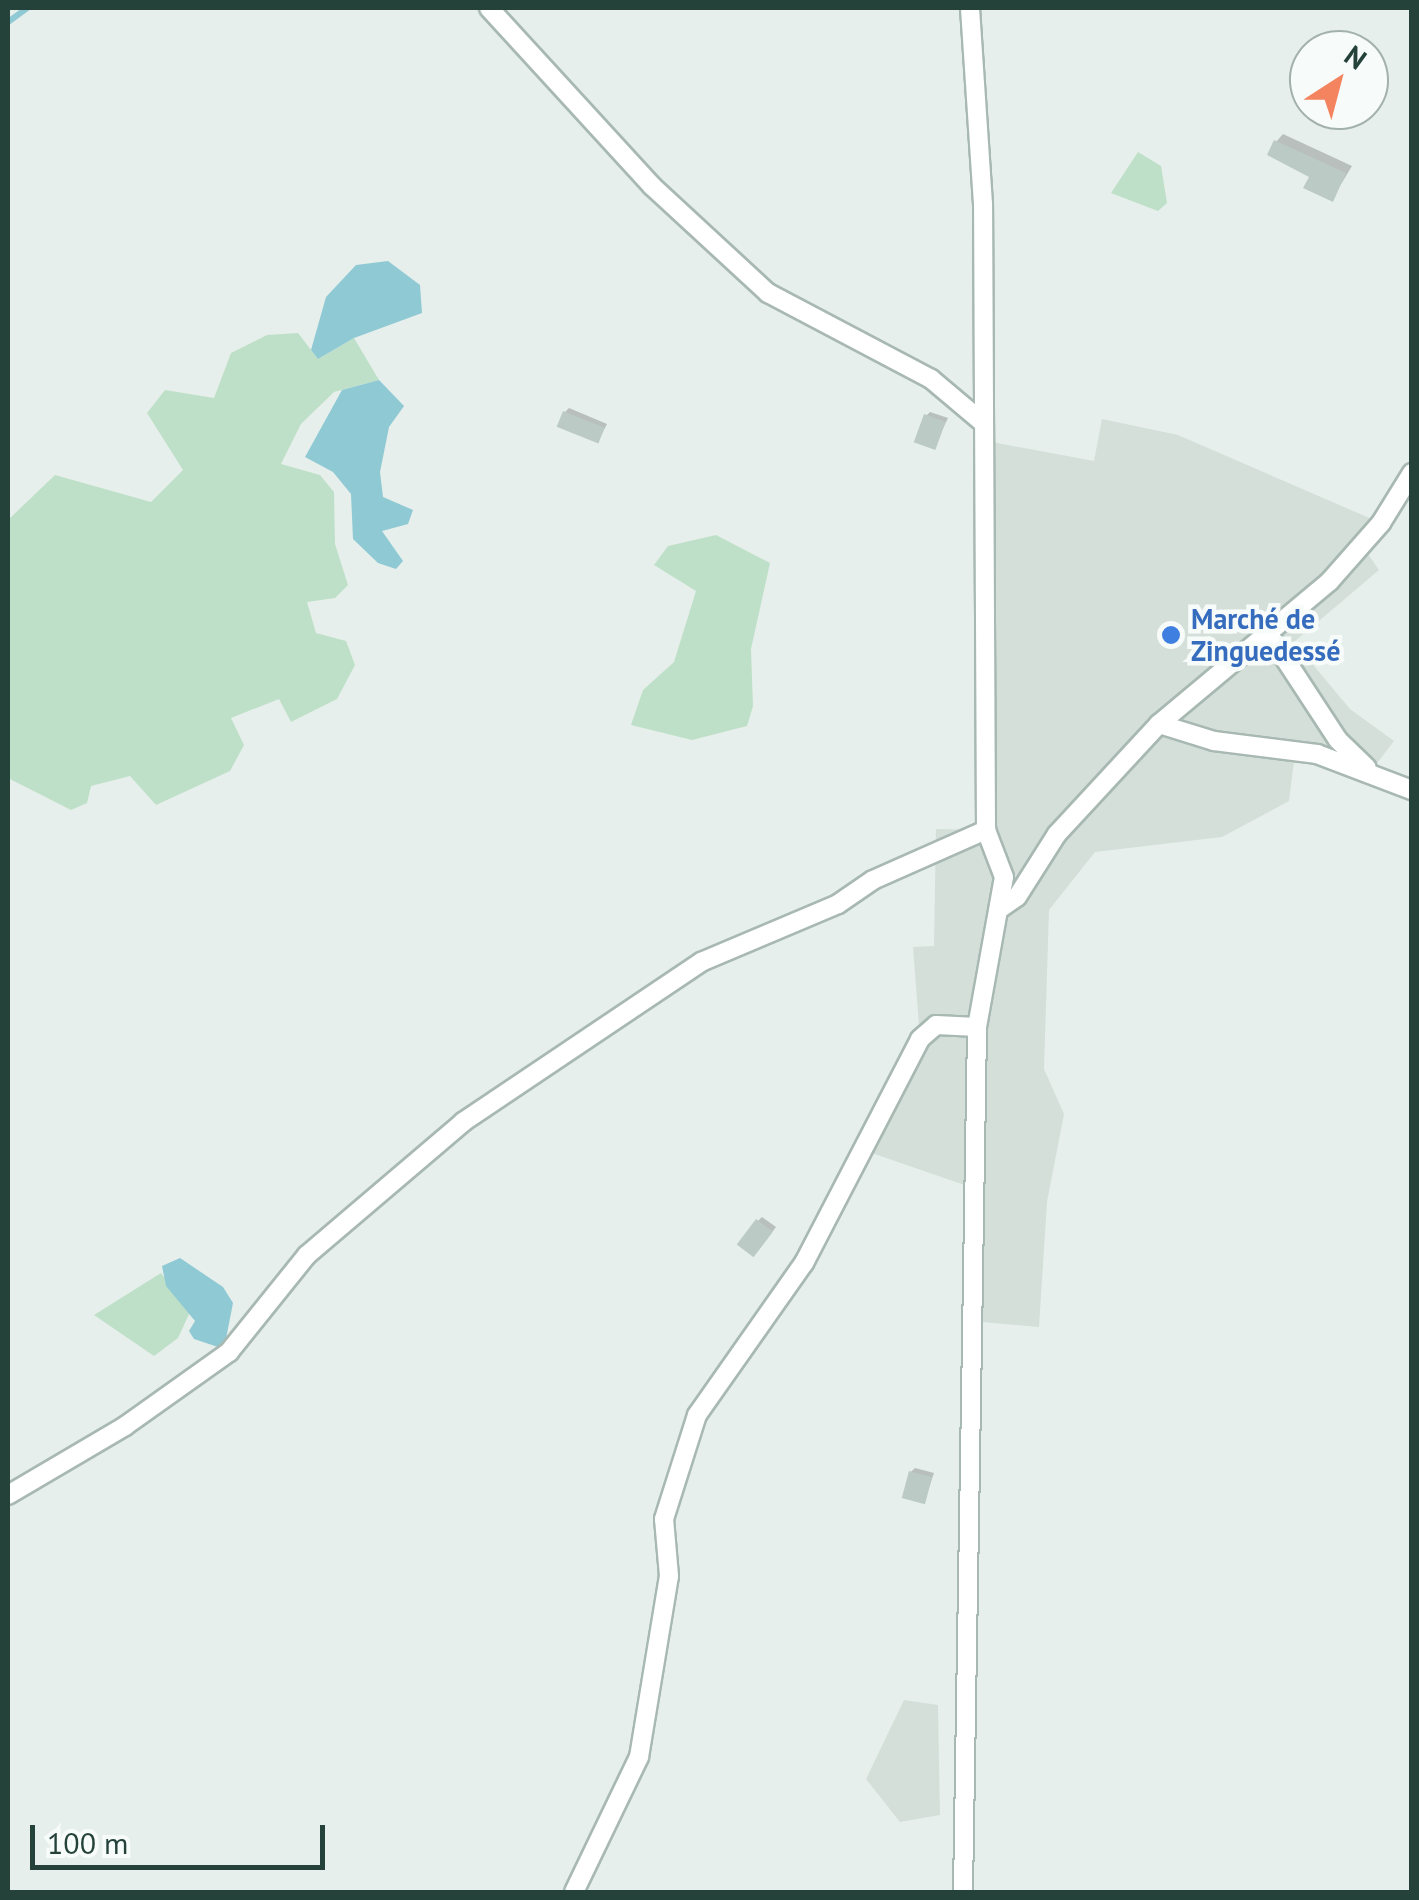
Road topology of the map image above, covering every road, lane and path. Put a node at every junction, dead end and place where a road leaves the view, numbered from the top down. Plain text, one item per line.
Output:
1 (490, 8) edge
2 (970, 8) edge
3 (982, 422) junction
4 (1409, 486) edge
5 (1270, 636) junction
6 (1159, 724) junction
7 (1371, 772) junction
8 (1412, 790) edge
9 (986, 830) junction
10 (1002, 908) junction
11 (977, 1028) junction
12 (8, 1495) edge
13 (574, 1892) edge
14 (963, 1892) edge

1 - 3 street
2 - 3 street
3 - 9 street
4 - 5 street
5 - 6 street
5 - 7 street
6 - 7 street
6 - 10 street
7 - 8 street
9 - 10 street
9 - 12 street
10 - 11 street
11 - 13 street
11 - 14 street

